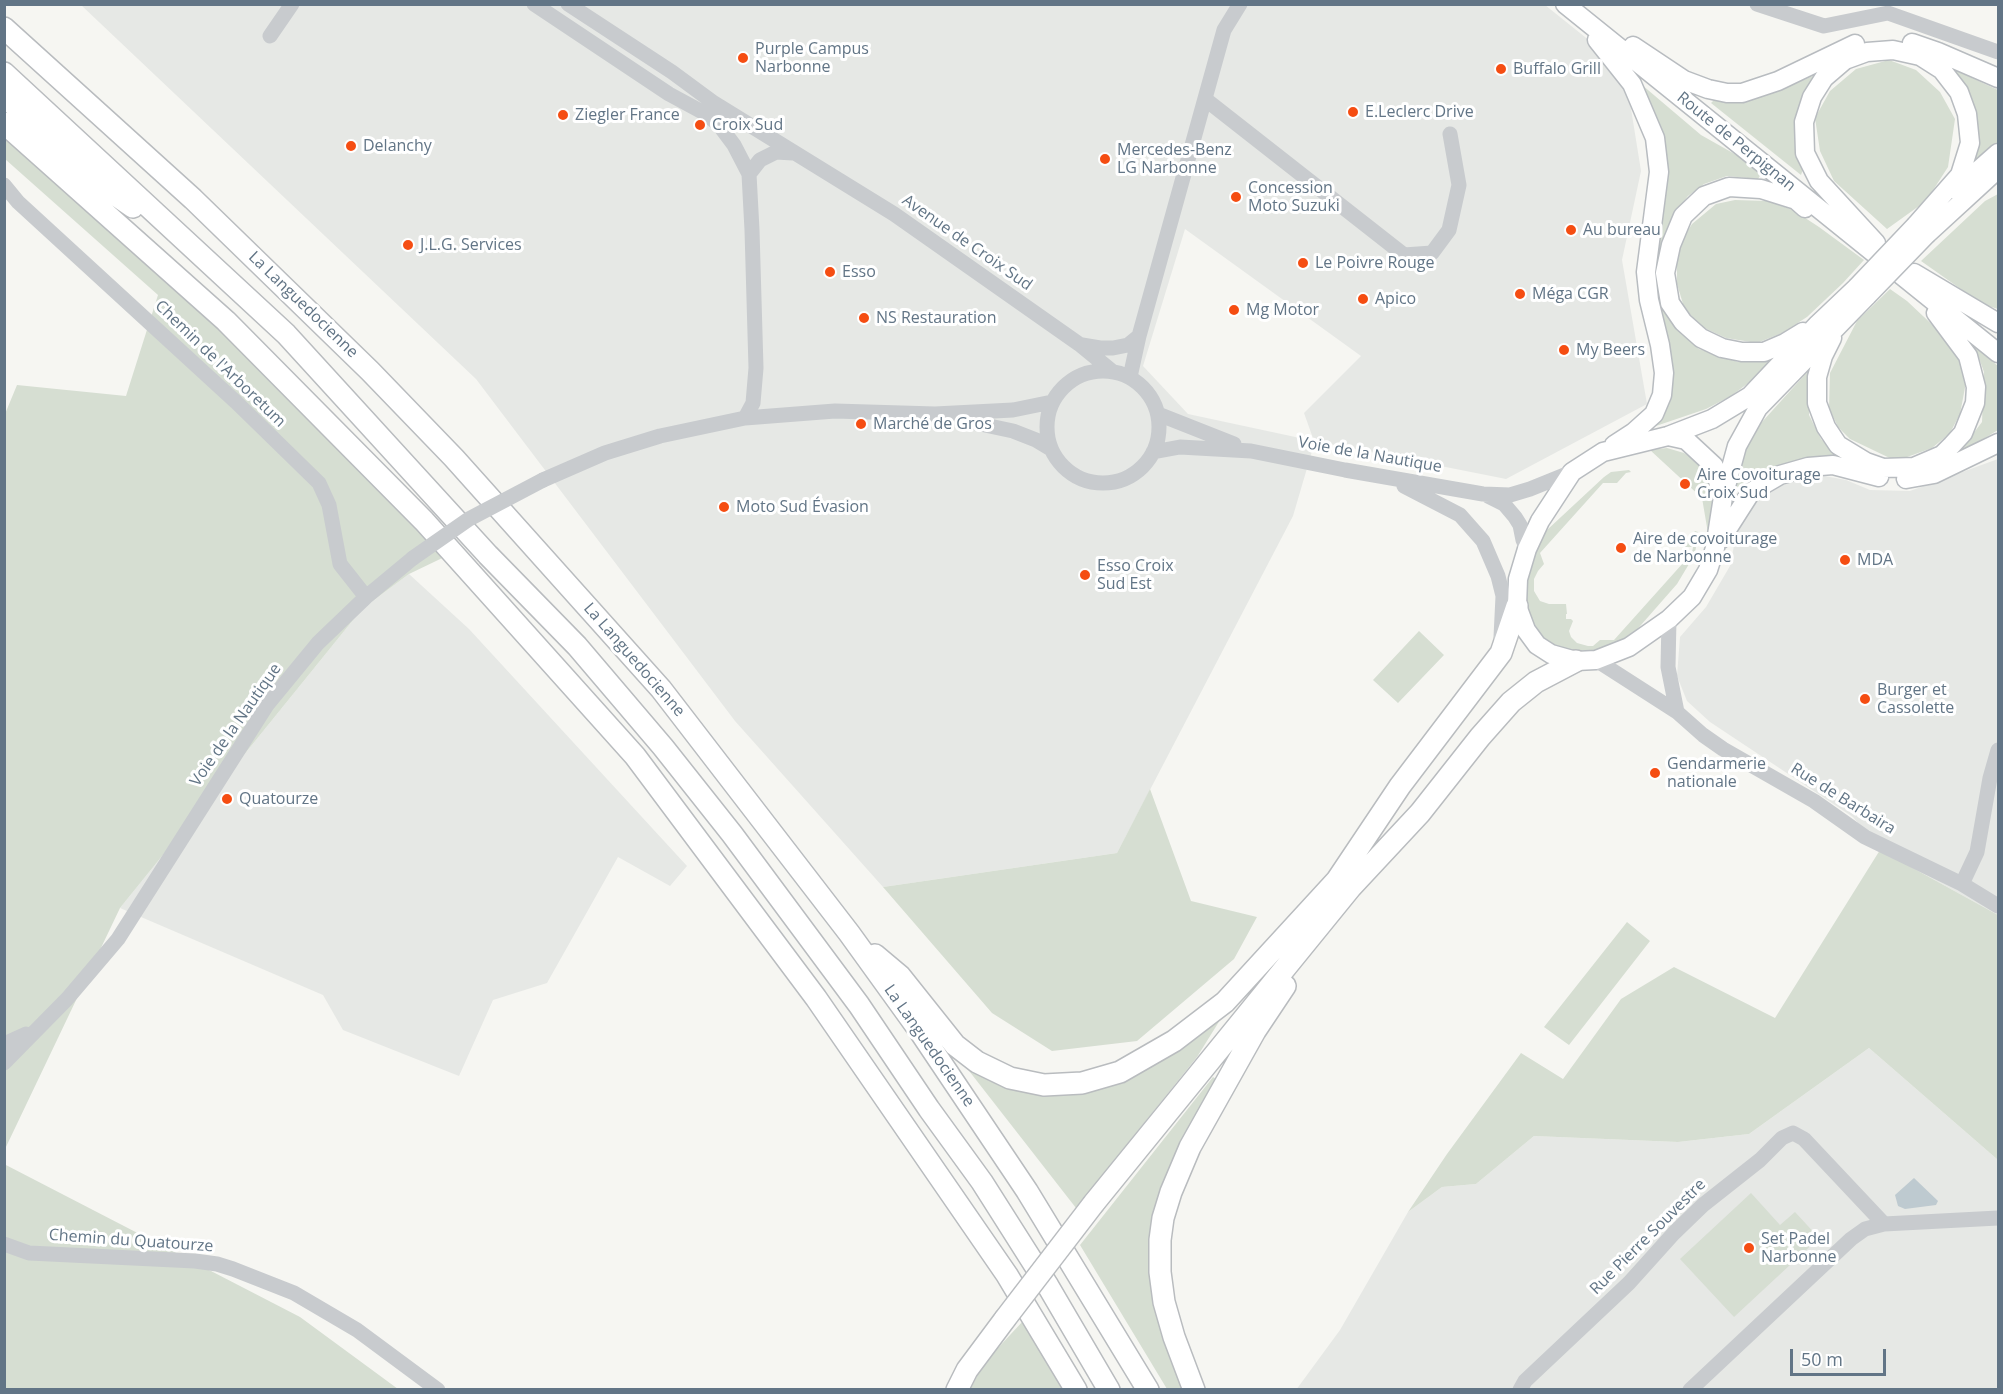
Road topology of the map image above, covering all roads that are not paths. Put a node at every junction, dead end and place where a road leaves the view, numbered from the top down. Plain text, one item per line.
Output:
1 (292, 4) edge
2 (534, 4) edge
3 (568, 4) edge
4 (1240, 4) edge
5 (1558, 4) edge
6 (1564, 4) edge
7 (1580, 4) edge
8 (1757, 4) edge
9 (4, 28) edge
10 (270, 36) dead end
11 (1626, 41) junction
12 (1998, 52) edge
13 (4, 73) edge
14 (1998, 78) edge
15 (4, 96) edge
16 (1206, 99) junction
17 (4, 123) edge
18 (1450, 134) dead end
19 (1998, 153) edge
20 (796, 154) junction
21 (1998, 169) edge
22 (749, 174) junction
23 (1998, 183) edge
24 (4, 185) edge
25 (1961, 204) junction
26 (1922, 230) junction
27 (195, 250) junction
28 (1877, 250) junction
29 (1911, 276) junction
30 (1862, 292) junction
31 (1840, 323) junction
32 (1998, 323) edge
33 (1818, 324) junction
34 (1139, 336) junction
35 (1998, 340) edge
36 (1079, 344) junction
37 (1998, 353) edge
38 (756, 368) junction
39 (1112, 371) junction
40 (1130, 377) junction
41 (1052, 402) junction
42 (775, 414) junction
43 (935, 414) junction
44 (1158, 414) junction
45 (745, 418) junction
46 (1668, 436) junction
47 (1998, 442) edge
48 (1051, 449) junction
49 (1251, 451) junction
50 (1154, 452) junction
51 (1603, 452) junction
52 (1572, 472) junction
53 (1376, 475) junction
54 (1483, 494) junction
55 (1723, 497) junction
56 (1715, 548) junction
57 (1527, 549) junction
58 (366, 597) junction
59 (1517, 606) junction
60 (1669, 619) junction
61 (1501, 652) junction
62 (1586, 661) junction
63 (1677, 712) junction
64 (1998, 750) edge
65 (1344, 883) junction
66 (1962, 884) junction
67 (1998, 906) edge
68 (849, 933) junction
69 (37, 1028) junction
70 (4, 1044) edge
71 (4, 1063) edge
72 (1998, 1218) edge
73 (1884, 1224) junction
74 (4, 1244) edge
75 (438, 1389) edge
76 (957, 1389) edge
77 (1077, 1389) edge
78 (1109, 1389) edge
79 (1148, 1389) edge
80 (1194, 1389) edge
81 (1520, 1389) edge
82 (1690, 1389) edge

1 - 10 street
2 - 22 street
3 - 20 street, Avenue de Croix Sud
4 - 16 street
5 - 51 main road
6 - 28 main road, Route de Perpignan
7 - 11 main road, Route de Perpignan
8 - 12 street
9 - 68 highway, La Languedocienne
11 - 14 main road
11 - 28 main road, Route de Perpignan
13 - 27 highway, La Languedocienne
15 - 27 highway
16 - 18 street
16 - 34 street
17 - 77 highway
19 - 26 main road
20 - 22 street
20 - 36 street, Avenue de Croix Sud
21 - 25 main road
22 - 38 street
23 - 25 main road
24 - 58 street, Chemin de l'Arboretum
25 - 26 main road
26 - 28 main road
26 - 30 main road, bridge
27 - 78 highway, La Languedocienne
28 - 29 main road, Route de Perpignan
28 - 33 main road
29 - 31 main road
29 - 32 main road
29 - 35 main road
29 - 37 main road
30 - 31 main road
30 - 33 main road
31 - 55 main road
33 - 46 main road
34 - 36 street
34 - 40 street
36 - 39 street, Avenue de Croix Sud
38 - 42 street
38 - 45 street
39 - 40 street
39 - 41 street
40 - 44 street
41 - 43 street, Voie de la Nautique
41 - 48 street
42 - 43 street, Voie de la Nautique
42 - 45 street, Voie de la Nautique
43 - 48 street, Voie de la Nautique
44 - 49 street, Voie de la Nautique
44 - 50 street
45 - 58 street, Voie de la Nautique, bridge
46 - 51 main road
46 - 55 main road
47 - 56 main road
48 - 50 street
49 - 50 street, Voie de la Nautique
49 - 53 street, Voie de la Nautique
51 - 52 main road
52 - 54 street, Voie de la Nautique
52 - 57 main road
53 - 54 street, Voie de la Nautique
53 - 61 street
54 - 57 street, Voie de la Nautique
55 - 56 main road
56 - 60 main road
57 - 59 main road
58 - 69 street, Voie de la Nautique
59 - 61 highway
59 - 62 main road
60 - 62 main road
60 - 63 street
61 - 65 highway
62 - 63 street, Rue de Barbaira
62 - 65 highway
63 - 66 street, Rue de Barbaira
64 - 66 street
65 - 68 highway
65 - 76 highway, bridge
65 - 80 highway
66 - 67 street, Rue de Barbaira
68 - 79 highway, La Languedocienne
69 - 70 street, Voie de la Nautique
69 - 71 street, Voie de la Nautique
72 - 73 street
73 - 81 street, Rue Pierre Souvestre
73 - 82 street
74 - 75 street, Chemin du Quatourze

